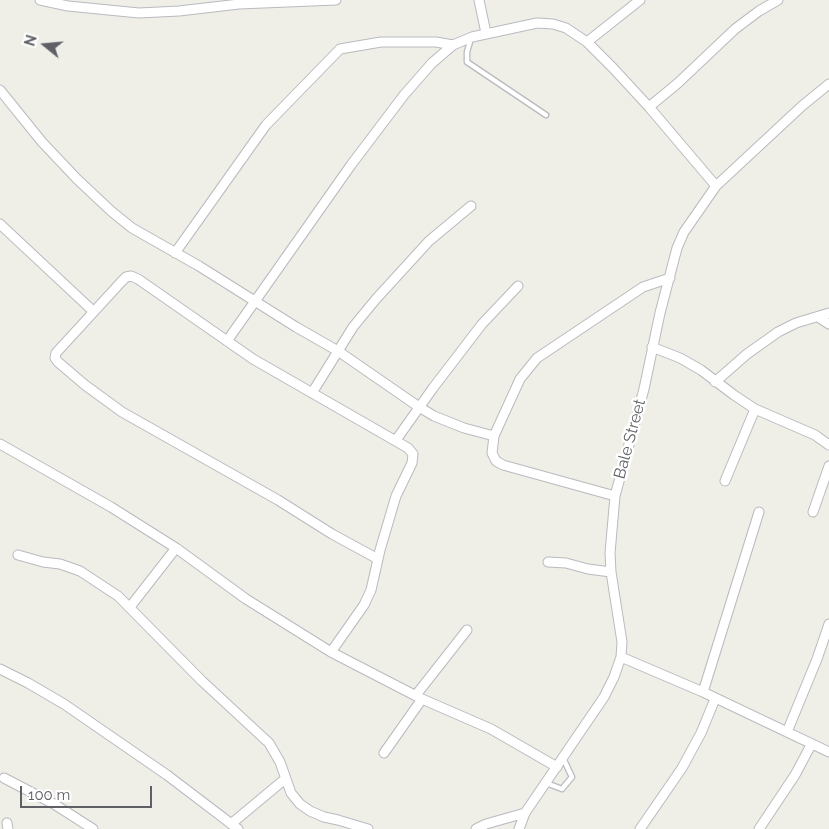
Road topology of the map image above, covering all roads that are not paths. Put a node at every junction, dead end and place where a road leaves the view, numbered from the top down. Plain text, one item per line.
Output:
1 (40, 0) edge
2 (99, 0) edge
3 (336, 0) edge
4 (479, 0) edge
5 (640, 0) edge
6 (778, 0) edge
7 (238, 2) edge
8 (100, 10) junction
9 (486, 33) junction
10 (472, 37) junction
11 (587, 42) junction
12 (453, 45) junction
13 (829, 84) edge
14 (0, 90) edge
15 (649, 107) junction
16 (546, 115) dead end
17 (716, 186) junction
18 (470, 206) dead end
19 (1, 226) edge
20 (175, 254) junction
21 (670, 278) junction
22 (518, 286) dead end
23 (256, 301) junction
24 (93, 311) junction
25 (829, 313) edge
26 (818, 317) junction
27 (829, 324) edge
28 (227, 341) junction
29 (652, 347) junction
30 (338, 350) junction
31 (715, 382) junction
32 (312, 393) junction
33 (419, 407) junction
34 (755, 409) junction
35 (494, 436) junction
36 (396, 440) junction
37 (0, 444) edge
38 (829, 445) edge
39 (829, 466) edge
40 (725, 481) dead end
41 (615, 496) junction
42 (759, 512) dead end
43 (813, 512) dead end
44 (176, 548) junction
45 (18, 555) dead end
46 (378, 559) junction
47 (548, 562) dead end
48 (611, 572) junction
49 (130, 607) junction
50 (829, 624) edge
51 (467, 630) dead end
52 (331, 652) junction
53 (621, 657) junction
54 (0, 669) edge
55 (703, 692) junction
56 (419, 697) junction
57 (715, 699) junction
58 (787, 732) junction
59 (811, 745) junction
60 (384, 752) dead end
61 (829, 752) edge
62 (563, 758) junction
63 (557, 767) junction
64 (4, 778) dead end
65 (285, 779) junction
66 (546, 783) junction
67 (525, 813) junction
68 (235, 826) edge
69 (93, 829) edge
70 (368, 829) edge
71 (476, 829) edge
72 (519, 829) edge
73 (640, 829) edge
74 (759, 829) edge

1 - 8 street
2 - 8 lane
3 - 7 street
4 - 9 street
5 - 11 street
6 - 15 street
7 - 8 street
9 - 10 street
9 - 11 street
10 - 12 street
10 - 16 lane
11 - 15 street
12 - 20 street
12 - 23 street
13 - 17 street, Bale Street
14 - 20 street
15 - 17 street
17 - 21 street, Bale Street
18 - 30 street
19 - 24 street
20 - 23 street
21 - 29 street, Bale Street
21 - 35 street
22 - 33 street
23 - 28 street
23 - 30 street
24 - 28 street
24 - 46 street
25 - 26 street
26 - 27 street
26 - 31 street
28 - 32 street
29 - 31 street
29 - 41 street, Bale Street
30 - 32 street
30 - 33 street
31 - 34 street
32 - 36 street
33 - 35 street
33 - 36 street
34 - 38 street
34 - 40 street
35 - 41 street
36 - 46 street
37 - 44 street
39 - 43 street
41 - 48 street, Bale Street
42 - 55 street
44 - 49 street
44 - 52 street
45 - 49 street
46 - 52 street
47 - 48 street
48 - 53 street, Bale Street
49 - 65 street
50 - 58 street
51 - 56 street
52 - 56 street
53 - 55 street
53 - 62 street, Bale Street
54 - 68 street
55 - 57 street
56 - 60 street
56 - 63 street
57 - 58 street
57 - 73 street
58 - 59 street
59 - 61 street
59 - 74 street
62 - 63 street, Bale Street
62 - 66 lane
63 - 66 street, Bale Street
64 - 69 street
65 - 68 street
65 - 70 street
66 - 67 street, Bale Street
67 - 71 street
67 - 72 street, Bale Street

